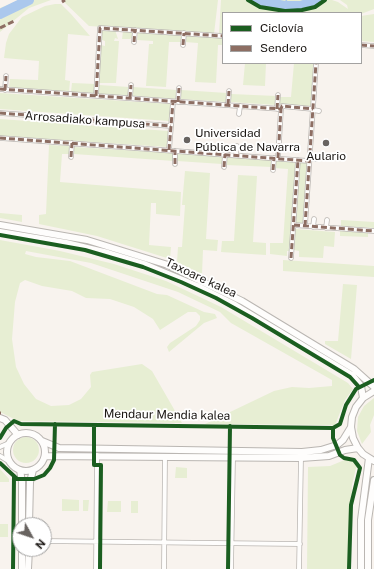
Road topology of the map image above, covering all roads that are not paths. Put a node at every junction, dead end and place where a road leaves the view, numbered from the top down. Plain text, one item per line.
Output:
1 (135, 30) junction
2 (184, 33) junction
3 (222, 36) edge
4 (134, 42) dead end
5 (183, 44) dead end
6 (362, 45) edge
7 (374, 46) edge
8 (316, 64) edge
9 (6, 76) dead end
10 (131, 85) dead end
11 (179, 88) dead end
12 (0, 89) edge
13 (5, 90) junction
14 (229, 91) dead end
15 (278, 95) dead end
16 (96, 96) junction
17 (130, 98) junction
18 (176, 102) junction
19 (228, 105) junction
20 (240, 106) junction
21 (279, 109) junction
22 (313, 109) junction
23 (320, 111) dead end
24 (0, 113) edge
25 (239, 114) dead end
26 (171, 126) junction
27 (0, 138) edge
28 (72, 143) junction
29 (237, 146) dead end
30 (169, 150) junction
31 (176, 151) junction
32 (225, 154) junction
33 (236, 155) junction
34 (71, 157) dead end
35 (276, 158) junction
36 (316, 159) dead end
37 (298, 160) junction
38 (310, 160) junction
39 (175, 164) dead end
40 (224, 167) dead end
41 (273, 170) dead end
42 (314, 219) dead end
43 (327, 220) dead end
44 (0, 225) edge
45 (294, 225) junction
46 (305, 226) junction
47 (314, 227) junction
48 (326, 228) junction
49 (374, 231) edge
50 (0, 232) edge
51 (291, 258) dead end
52 (374, 387) edge
53 (374, 392) edge
54 (363, 398) junction
55 (0, 418) edge
56 (351, 427) junction
57 (18, 435) junction
58 (42, 441) junction
59 (9, 443) junction
60 (0, 447) edge
61 (358, 448) junction
62 (0, 456) edge
63 (45, 456) junction
64 (97, 456) junction
65 (165, 456) junction
66 (233, 458) junction
67 (301, 458) junction
68 (371, 460) edge
69 (10, 462) junction
70 (20, 470) junction
71 (33, 470) junction
72 (374, 480) edge
73 (22, 517) edge
74 (29, 517) edge
75 (52, 541) edge
76 (96, 542) junction
77 (164, 542) junction
78 (232, 543) junction
79 (300, 544) junction
80 (22, 557) edge
81 (29, 557) edge
82 (22, 569) edge
83 (28, 569) edge
84 (96, 569) edge
85 (164, 569) edge
86 (231, 569) edge
87 (299, 569) edge
88 (361, 569) edge
89 (368, 569) edge

1 - 2 street, Arrosadiako kampusa
1 - 4 street
1 - 16 street, Arrosadiako kampusa
2 - 3 street, Arrosadiako kampusa
2 - 5 street
6 - 7 street
8 - 22 street
9 - 13 street
10 - 17 street, Arrosadiako kampusa
11 - 18 street
12 - 13 street, Arrosadiako kampusa
13 - 16 street, Arrosadiako kampusa
14 - 19 street
15 - 21 street
16 - 17 street, Arrosadiako kampusa
17 - 18 street, Arrosadiako kampusa
18 - 19 street, Arrosadiako kampusa
18 - 26 street
19 - 20 street, Arrosadiako kampusa
20 - 21 street, Arrosadiako kampusa
20 - 25 street
21 - 22 street, Arrosadiako kampusa
21 - 35 street
22 - 23 street, Arrosadiako kampusa
22 - 38 street
24 - 26 street, Arrosadiako kampusa
26 - 30 street
27 - 28 street, Arrosadiako kampusa
28 - 30 street, Arrosadiako kampusa
28 - 34 street, Arrosadiako kampusa
29 - 33 street
30 - 31 street, Arrosadiako kampusa
31 - 32 street, Arrosadiako kampusa
31 - 39 street
32 - 33 street, Arrosadiako kampusa
32 - 40 street
33 - 35 street, Arrosadiako kampusa
35 - 37 street, Arrosadiako kampusa
35 - 41 street
36 - 38 street, Arrosadiako kampusa
37 - 38 street, Arrosadiako kampusa
37 - 45 street
38 - 46 street
42 - 47 street
43 - 48 street
44 - 52 street, Taxoare kalea
45 - 46 street
45 - 51 street
46 - 47 street
47 - 48 street
48 - 49 street
50 - 54 street, Taxoare kalea
53 - 54 street
54 - 56 street
55 - 57 street
56 - 58 street
56 - 61 street
57 - 58 street
57 - 59 street
58 - 63 street
59 - 60 street
59 - 69 street
61 - 67 street
61 - 68 street
62 - 69 street
63 - 64 street
63 - 71 street
64 - 65 street
64 - 76 street
65 - 66 street
65 - 77 street
66 - 67 street
66 - 78 street
67 - 79 street
68 - 88 street
69 - 70 street
70 - 71 street
70 - 73 street
71 - 74 street
72 - 89 street
75 - 76 street
76 - 77 street
76 - 84 street
77 - 78 street
77 - 85 street
78 - 79 street
78 - 86 street
79 - 87 street
80 - 82 street
81 - 83 street

